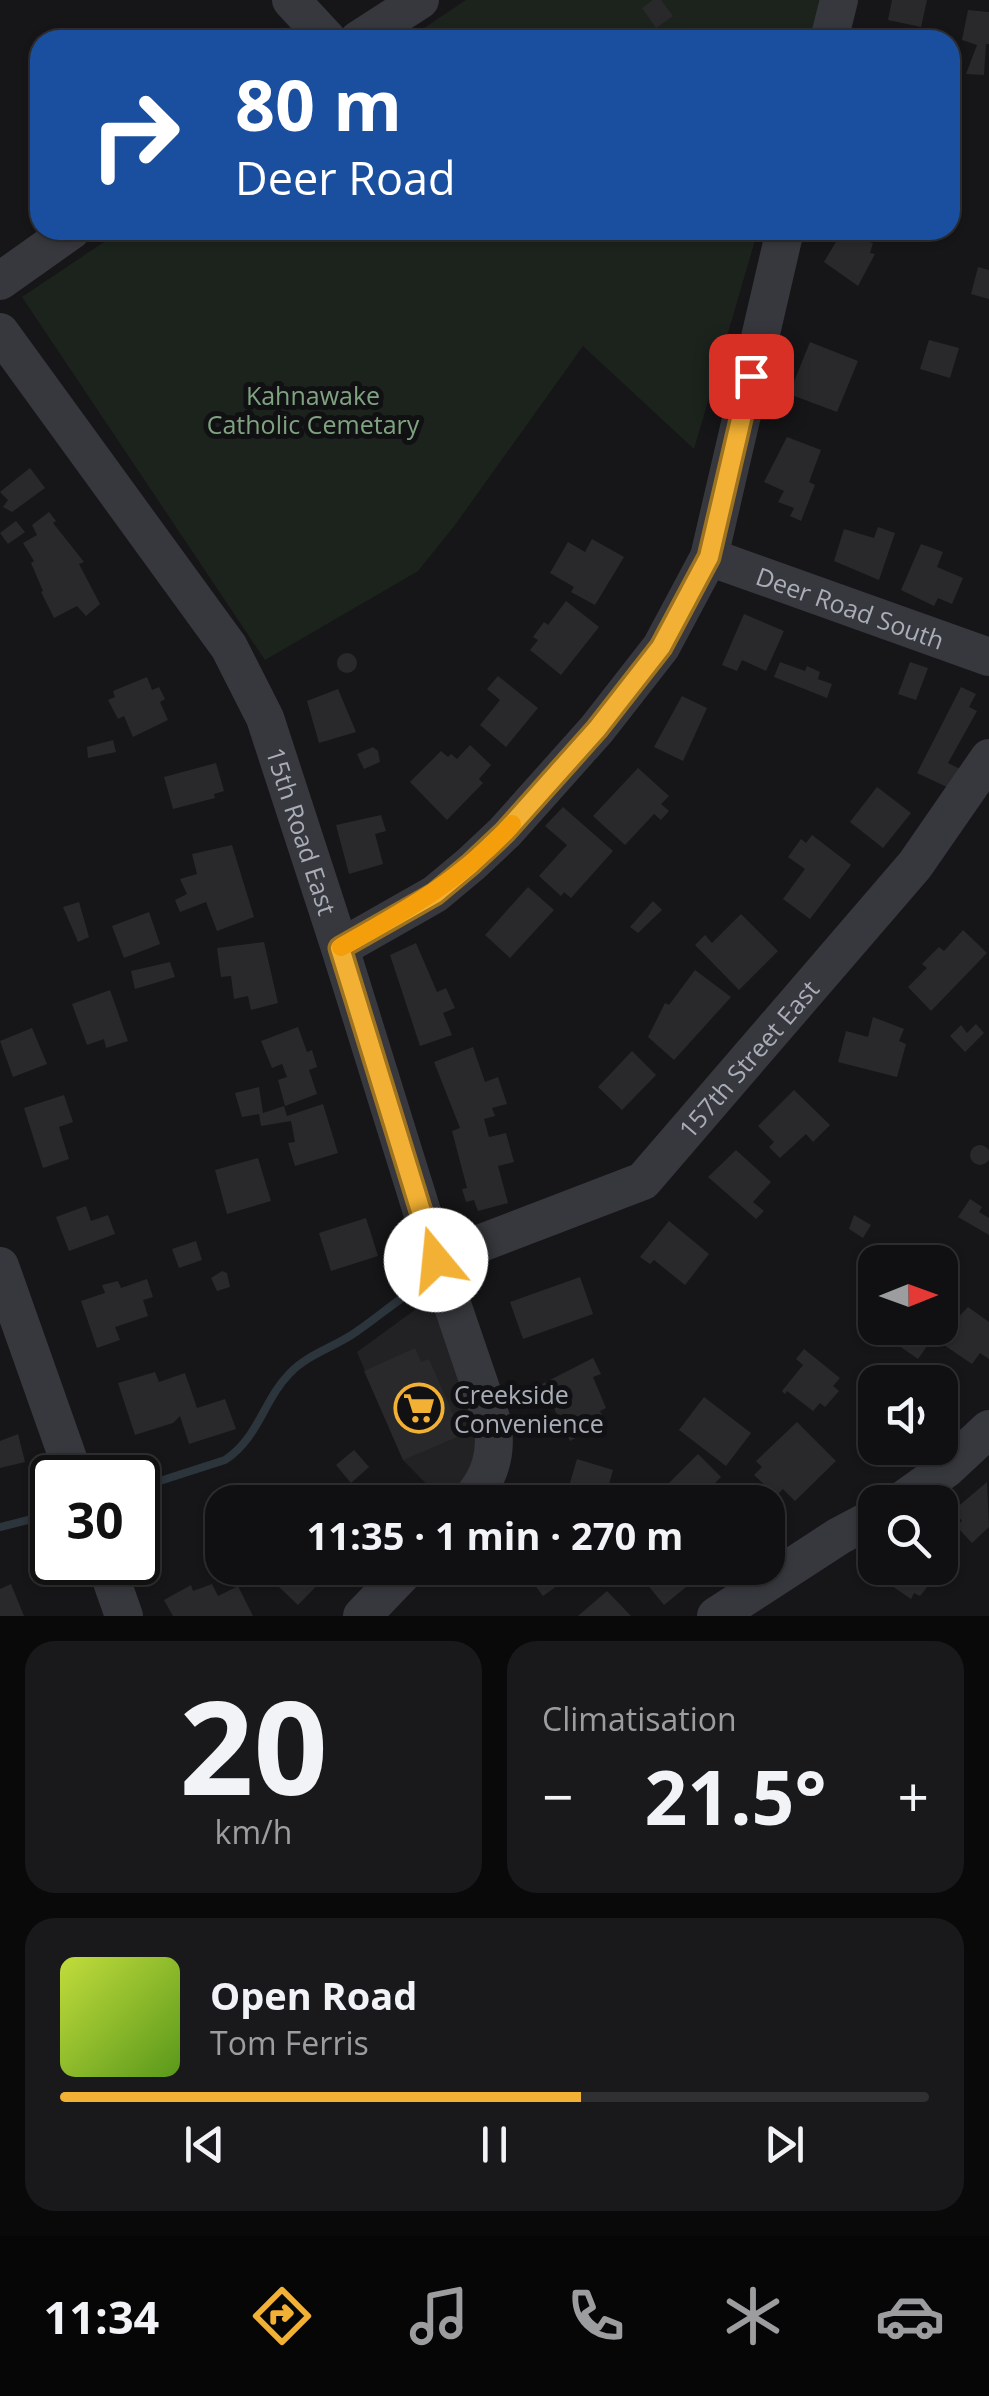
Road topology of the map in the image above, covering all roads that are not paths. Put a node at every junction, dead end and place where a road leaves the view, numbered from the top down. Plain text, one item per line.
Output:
1 (291, 0) edge
2 (420, 0) edge
3 (838, 0) edge
4 (319, 30) edge
5 (374, 30) edge
6 (831, 30) edge
7 (58, 240) edge
8 (783, 240) edge
9 (0, 281) edge
10 (0, 332) edge
11 (709, 557) junction
12 (989, 657) edge
13 (989, 758) edge
14 (340, 948) junction
15 (436, 1260) junction
16 (0, 1266) edge
17 (989, 1430) edge
18 (67, 1455) edge
19 (482, 1485) edge
20 (923, 1485) edge
21 (858, 1525) edge
22 (113, 1585) edge
23 (392, 1585) edge
24 (733, 1612) edge
25 (124, 1616) edge
26 (362, 1616) edge

1 - 4 street
2 - 5 street
3 - 6 street
7 - 9 street
8 - 11 street
10 - 14 street, 15th Road East
11 - 12 street, Deer Road South
11 - 14 street
13 - 15 street, 157th Street East
14 - 15 street, 15th Road East
15 - 19 street, 15th Road East
16 - 18 street
17 - 20 street
21 - 24 street
22 - 25 street
23 - 26 street

